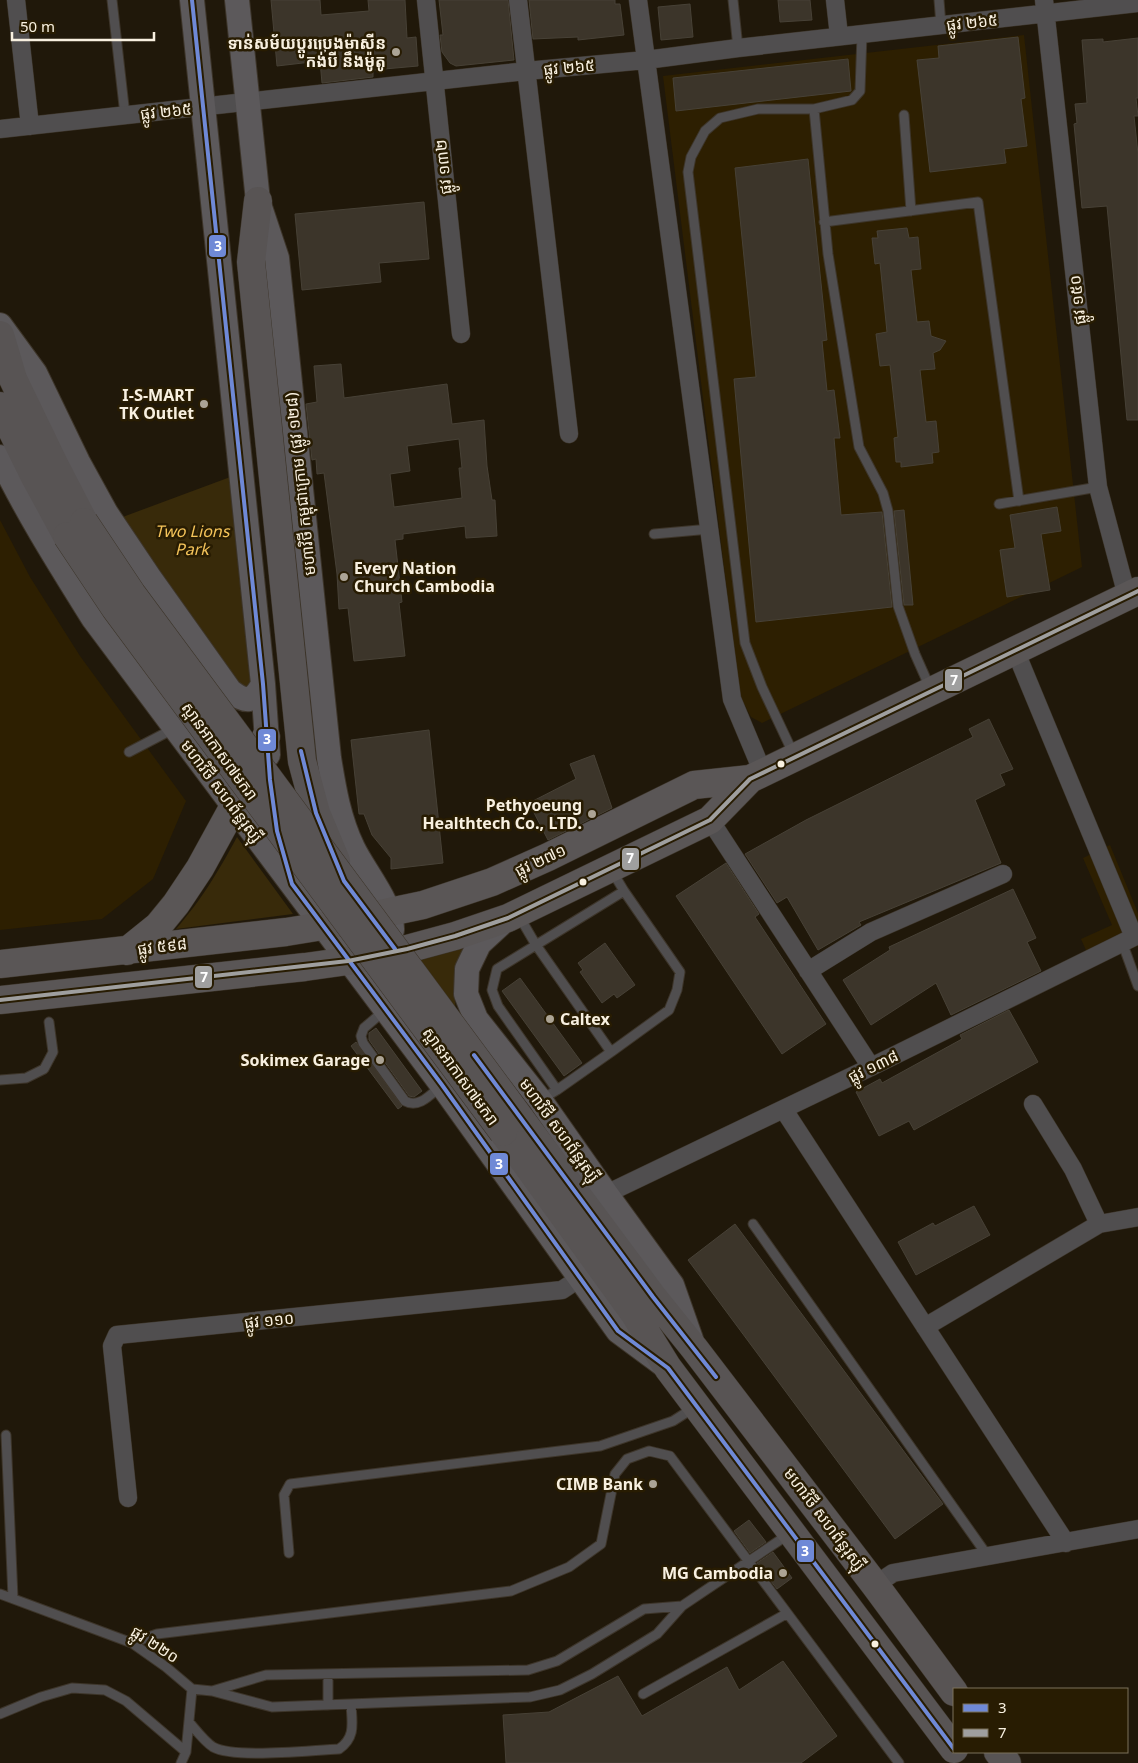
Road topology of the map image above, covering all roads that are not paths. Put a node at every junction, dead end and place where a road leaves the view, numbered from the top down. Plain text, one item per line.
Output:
1 (16, 0) edge
2 (112, 0) edge
3 (192, 0) edge
4 (237, 0) edge
5 (426, 0) edge
6 (518, 0) edge
7 (638, 0) edge
8 (733, 0) edge
9 (835, 0) edge
10 (939, 0) edge
11 (1138, 4) edge
12 (1045, 7) edge
13 (941, 25) junction
14 (862, 34) junction
15 (839, 36) junction
16 (738, 48) junction
17 (646, 60) junction
18 (526, 71) junction
19 (434, 81) junction
20 (248, 102) junction
21 (203, 107) junction
22 (814, 109) junction
23 (125, 115) junction
24 (904, 115) dead end
25 (30, 126) junction
26 (0, 129) edge
27 (258, 201) junction
28 (911, 211) junction
29 (824, 222) junction
30 (0, 325) edge
31 (461, 334) dead end
32 (0, 336) edge
33 (0, 406) edge
34 (569, 434) dead end
35 (0, 457) edge
36 (1098, 487) junction
37 (1019, 501) junction
38 (999, 504) dead end
39 (76, 529) junction
40 (710, 529) junction
41 (654, 534) dead end
42 (1133, 593) edge
43 (1015, 650) junction
44 (263, 684) junction
45 (230, 690) junction
46 (931, 691) junction
47 (172, 724) junction
48 (266, 738) junction
49 (129, 752) dead end
50 (796, 757) junction
51 (756, 776) junction
52 (234, 806) junction
53 (710, 820) junction
54 (1003, 874) dead end
55 (617, 880) junction
56 (344, 881) junction
57 (292, 884) junction
58 (390, 913) junction
59 (512, 915) junction
60 (323, 926) junction
61 (1131, 938) edge
62 (536, 945) junction
63 (127, 950) junction
64 (379, 955) junction
65 (348, 961) junction
66 (0, 964) edge
67 (808, 971) junction
68 (1138, 986) edge
69 (0, 1000) edge
70 (385, 1010) junction
71 (49, 1022) dead end
72 (611, 1052) junction
73 (871, 1067) junction
74 (0, 1080) edge
75 (442, 1085) junction
76 (1033, 1104) dead end
77 (530, 1110) junction
78 (784, 1110) junction
79 (606, 1194) junction
80 (1138, 1217) edge
81 (753, 1224) dead end
82 (1099, 1224) junction
83 (580, 1278) junction
84 (925, 1327) junction
85 (694, 1348) junction
86 (668, 1368) junction
87 (697, 1406) junction
88 (6, 1435) dead end
89 (128, 1498) dead end
90 (1138, 1529) edge
91 (792, 1532) junction
92 (1066, 1542) junction
93 (289, 1553) dead end
94 (987, 1555) junction
95 (748, 1562) junction
96 (875, 1585) junction
97 (0, 1594) edge
98 (13, 1598) junction
99 (682, 1606) junction
100 (786, 1614) junction
101 (132, 1644) junction
102 (328, 1674) junction
103 (192, 1689) junction
104 (212, 1691) junction
105 (953, 1691) edge
106 (643, 1694) dead end
107 (351, 1704) junction
108 (328, 1705) junction
109 (0, 1714) edge
110 (189, 1722) junction
111 (953, 1747) edge
112 (186, 1752) junction
113 (957, 1753) edge
114 (999, 1753) edge
115 (181, 1763) edge
116 (899, 1763) edge
117 (965, 1763) edge
118 (1007, 1763) edge

1 - 25 street
2 - 23 lane
3 - 21 main road
4 - 20 main road, មហាវិថី កម្ពុជាក្រោម (ផ្លូវ ១២៨)
5 - 19 street, ផ្លូវ ១៣២
6 - 18 street
7 - 17 street
8 - 16 lane
9 - 15 street
10 - 13 lane
11 - 12 street, ផ្លូវ ២៦៥
12 - 13 street, ផ្លូវ ២៦៥
12 - 36 street, ផ្លូវ ១៥០
13 - 14 street, ផ្លូវ ២៦៥
14 - 15 street, ផ្លូវ ២៦៥
14 - 22 lane
15 - 16 street, ផ្លូវ ២៦៥
16 - 17 street, ផ្លូវ ២៦៥
17 - 18 street, ផ្លូវ ២៦៥
17 - 40 street
18 - 19 street, ផ្លូវ ២៦៥
18 - 34 street
19 - 20 street, ផ្លូវ ២៦៥
19 - 31 street, ផ្លូវ ១៣២
20 - 21 street, ផ្លូវ ២៦៥
20 - 27 main road, មហាវិថី កម្ពុជាក្រោម (ផ្លូវ ១២៨)
21 - 23 street, ផ្លូវ ២៦៥
21 - 44 main road
22 - 29 lane
22 - 50 lane
23 - 25 street, ផ្លូវ ២៦៥
24 - 28 lane
25 - 26 street, ផ្លូវ ២៦៥
27 - 56 highway, bridge
27 - 58 main road, មហាវិថី កម្ពុជាក្រោម (ផ្លូវ ១២៨)
28 - 29 lane
28 - 37 lane
29 - 46 lane
30 - 45 main road
32 - 39 highway
33 - 39 highway
35 - 47 main road, មហាវិថី សហព័ន្ធរុស្ស៊ី
36 - 37 lane
36 - 42 street, ផ្លូវ ១៥០
37 - 38 lane
39 - 56 highway, ស្ពានអាកាស៧មករា, bridge
39 - 77 highway, ស្ពានអាកាស៧មករា, bridge
40 - 41 lane
40 - 51 street
42 - 43 main road, ផ្លូវ ២៧១
43 - 46 main road, ផ្លូវ ២៧១
43 - 61 street
44 - 45 main road
44 - 48 main road
45 - 47 main road
46 - 50 main road, ផ្លូវ ២៧១
47 - 49 lane
47 - 52 main road, មហាវិថី សហព័ន្ធរុស្ស៊ី
48 - 52 main road
48 - 57 main road
50 - 51 main road, ផ្លូវ ២៧១
51 - 53 main road, ផ្លូវ ២៧១
51 - 58 main road, ផ្លូវ ២៧១
52 - 57 main road, មហាវិថី សហព័ន្ធរុស្ស៊ី
52 - 63 main road
53 - 55 main road, ផ្លូវ ២៧១
53 - 67 street
54 - 67 street
55 - 59 main road, ផ្លូវ ២៧១
55 - 62 lane
55 - 72 lane
56 - 77 highway, ស្ពានអាកាស៧មករា, bridge
57 - 60 main road, មហាវិថី សហព័ន្ធរុស្ស៊ី
58 - 60 main road, ផ្លូវ ២៧១
58 - 64 main road, មហាវិថី កម្ពុជាក្រោម (ផ្លូវ ១២៨)
59 - 62 lane
59 - 64 main road, ផ្លូវ ២៧១
59 - 77 main road, មហាវិថី សហព័ន្ធរុស្ស៊ី
60 - 63 main road, ផ្លូវ ៥៩៨
60 - 65 main road, មហាវិថី សហព័ន្ធរុស្ស៊ី
61 - 68 lane
61 - 73 street, ផ្លូវ ១៣៨
62 - 72 lane
62 - 77 lane
63 - 66 main road, ផ្លូវ ៥៩៨
64 - 65 main road, ផ្លូវ ២៧១
65 - 69 main road
65 - 70 main road, មហាវិថី សហព័ន្ធរុស្ស៊ី
67 - 73 street
70 - 75 main road, មហាវិថី សហព័ន្ធរុស្ស៊ី
70 - 75 lane
71 - 74 lane
72 - 77 lane
73 - 78 street, ផ្លូវ ១៣៨
75 - 83 main road, មហាវិថី សហព័ន្ធរុស្ស៊ី
76 - 82 street
77 - 79 main road, មហាវិថី សហព័ន្ធរុស្ស៊ី
77 - 85 highway, មហាវិថី សហព័ន្ធរុស្ស៊ី
77 - 86 highway, មហាវិថី សហព័ន្ធរុស្ស៊ី
78 - 79 street, ផ្លូវ ១៣៨
78 - 84 street
79 - 85 main road, មហាវិថី សហព័ន្ធរុស្ស៊ី
80 - 82 street
81 - 94 lane
82 - 84 street
83 - 86 main road, មហាវិថី សហព័ន្ធរុស្ស៊ី
83 - 89 street, ផ្លូវ ១១០
84 - 92 street
85 - 96 highway, មហាវិថី សហព័ន្ធរុស្ស៊ី
86 - 87 highway, មហាវិថី សហព័ន្ធរុស្ស៊ី
87 - 91 highway, មហាវិថី សហព័ន្ធរុស្ស៊ី
87 - 93 lane
88 - 98 lane
90 - 92 street
91 - 95 lane
91 - 111 highway, មហាវិថី សហព័ន្ធរុស្ស៊ី
92 - 94 street
94 - 96 street
95 - 99 lane
95 - 100 lane
95 - 101 lane
96 - 105 highway, មហាវិថី សហព័ន្ធរុស្ស៊ី
97 - 98 lane, ផ្លូវ ២២០
98 - 101 lane, ផ្លូវ ២២០
99 - 102 lane
99 - 107 lane
100 - 106 lane
100 - 116 lane
101 - 103 lane, ផ្លូវ ២២០
102 - 104 lane
102 - 108 lane
103 - 104 lane
103 - 110 lane
104 - 108 lane
107 - 108 lane
107 - 110 lane
109 - 112 lane
110 - 112 lane
112 - 115 lane
113 - 117 highway, មហាវិថី សហព័ន្ធរុស្ស៊ី
114 - 118 highway

